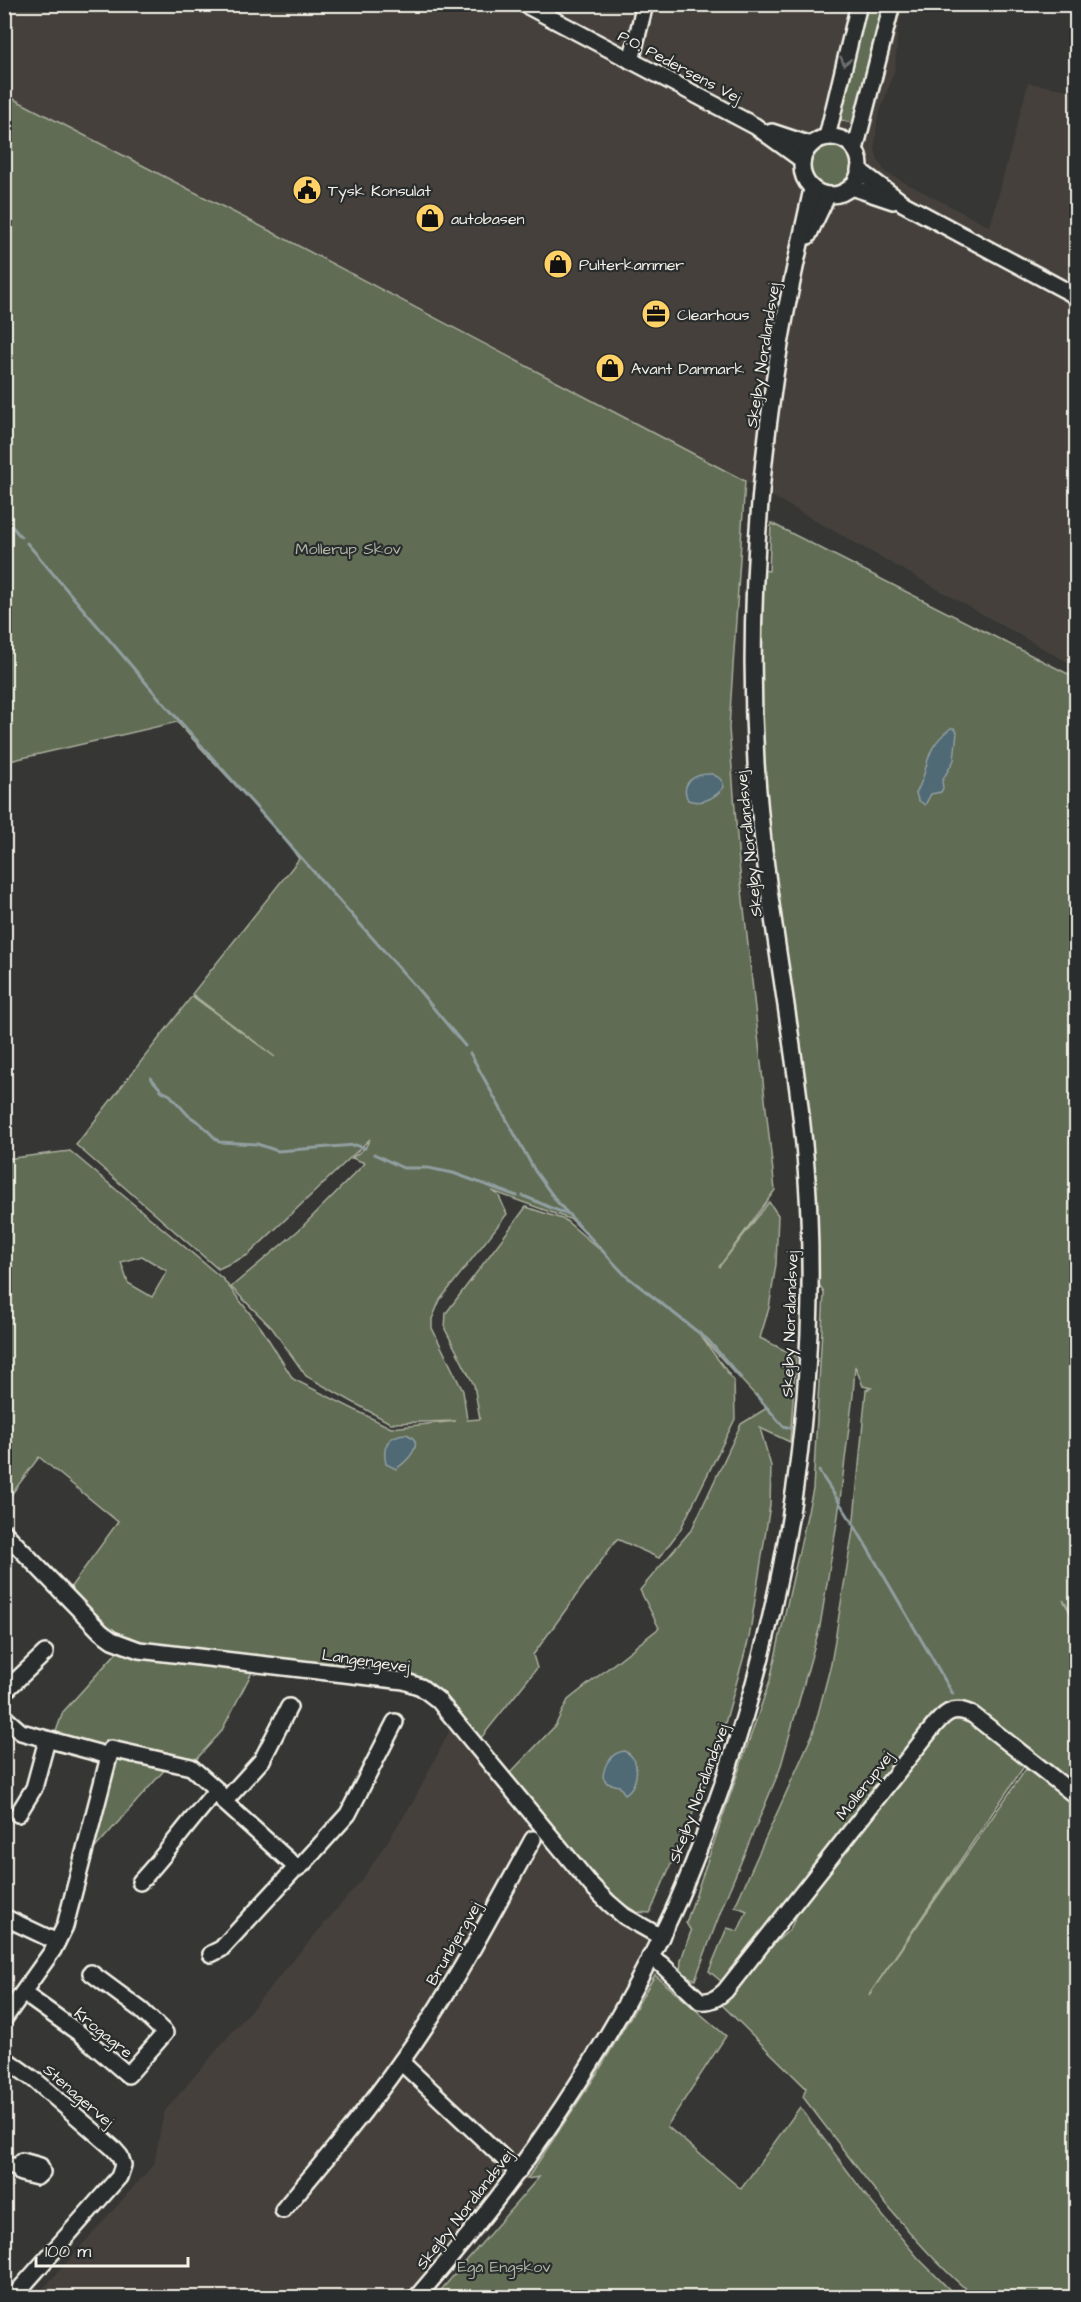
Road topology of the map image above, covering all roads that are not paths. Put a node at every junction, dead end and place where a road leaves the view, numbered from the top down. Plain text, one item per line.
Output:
1 (524, 4) edge
2 (645, 4) edge
3 (859, 4) edge
4 (892, 4) edge
5 (631, 61) junction
6 (755, 126) junction
7 (827, 137) junction
8 (811, 145) junction
9 (855, 150) junction
10 (802, 160) junction
11 (859, 170) junction
12 (850, 187) junction
13 (812, 189) junction
14 (827, 196) junction
15 (904, 204) junction
16 (796, 260) junction
17 (1077, 296) edge
18 (4, 1532) edge
19 (45, 1653) dead end
20 (4, 1692) edge
21 (289, 1707) dead end
22 (4, 1717) edge
23 (395, 1722) dead end
24 (47, 1740) junction
25 (109, 1756) junction
26 (220, 1796) junction
27 (1077, 1796) edge
28 (18, 1814) dead end
29 (532, 1839) dead end
30 (296, 1867) junction
31 (140, 1881) dead end
32 (4, 1917) edge
33 (661, 1937) junction
34 (57, 1942) junction
35 (211, 1954) dead end
36 (650, 1957) junction
37 (91, 1973) dead end
38 (23, 1993) junction
39 (4, 2019) edge
40 (4, 2058) edge
41 (401, 2062) junction
42 (4, 2164) edge
43 (20, 2168) dead end
44 (518, 2172) junction
45 (283, 2210) dead end
46 (12, 2298) edge
47 (416, 2298) edge

1 - 5 street, P.O. Pedersens Vej
2 - 5 street
3 -> 7 street
4 - 9 street
5 - 6 street, P.O. Pedersens Vej
6 - 8 street, P.O. Pedersens Vej
6 - 10 street, P.O. Pedersens Vej
7 - 8 street
7 - 9 street
8 - 10 street
9 - 11 street
10 - 13 street
11 - 12 street
11 - 15 street
12 - 14 street
12 - 15 street
13 - 14 street
13 - 16 street, Skejby Nordlandsvej
14 - 16 street, Skejby Nordlandsvej
15 - 17 street
16 - 33 street, Skejby Nordlandsvej
18 - 33 street, Langengevej
19 - 20 street
21 - 26 street
22 - 24 street
23 - 30 street
24 - 25 street
24 - 28 street
25 - 26 street
25 - 34 street
26 - 30 street
26 - 31 street
27 - 36 street, Mollerupvej
29 - 41 street, Brunbjergvej
30 - 35 street
32 - 34 street
33 - 36 street, Skejby Nordlandsvej
34 - 38 street
36 - 44 street, Skejby Nordlandsvej
37 - 38 street, Krogagre
38 - 39 street
40 - 46 street, Stenagervej
41 - 44 street
41 - 45 street, Brunbjergvej
42 - 43 street
44 - 47 street, Skejby Nordlandsvej

